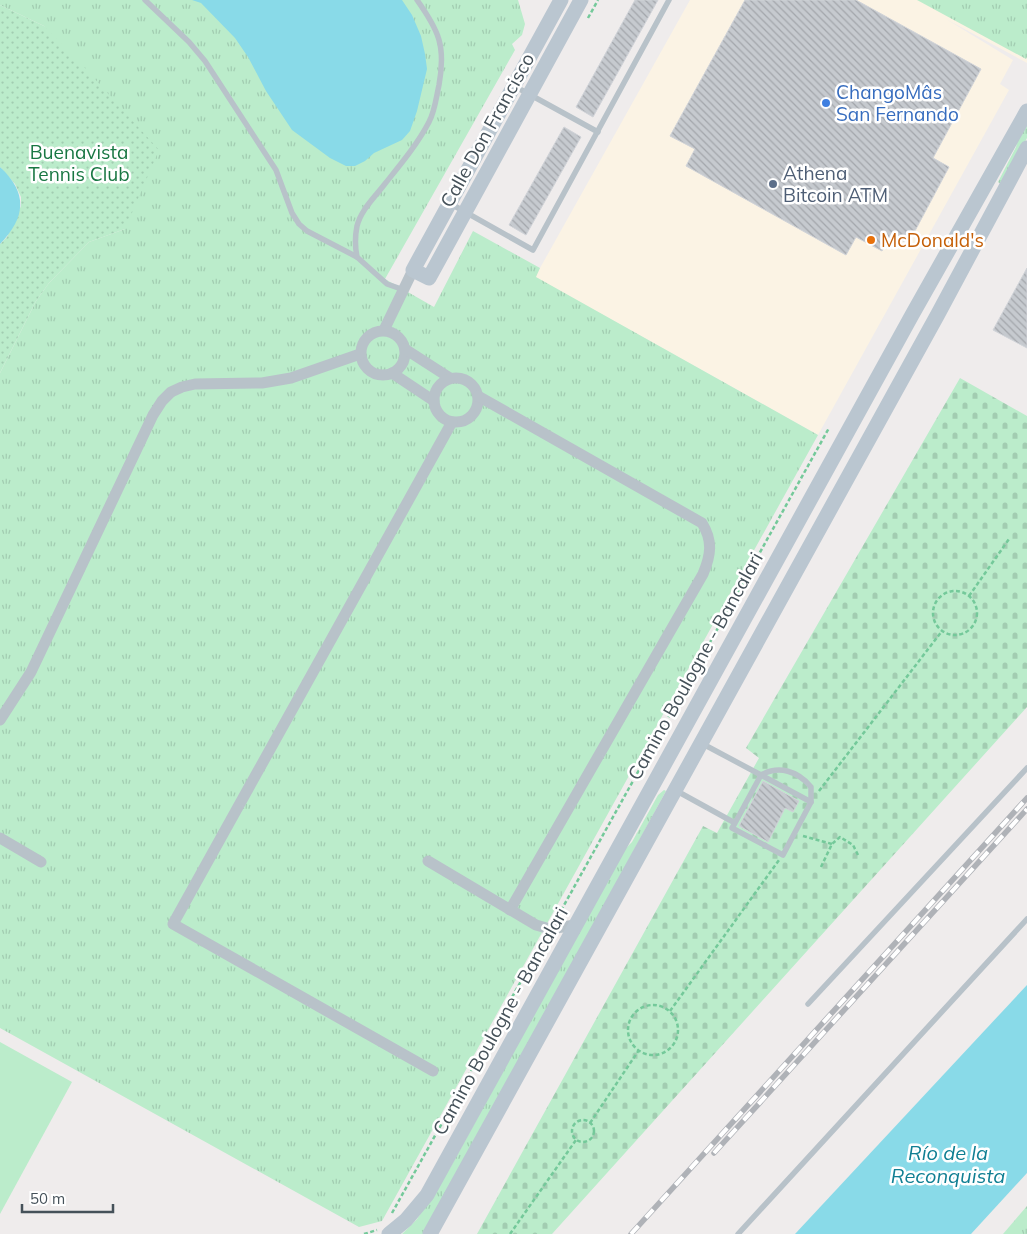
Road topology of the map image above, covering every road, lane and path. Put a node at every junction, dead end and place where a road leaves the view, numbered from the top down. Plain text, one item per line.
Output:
1 (145, 0) edge
2 (416, 0) edge
3 (561, 0) edge
4 (581, 0) edge
5 (669, 0) edge
6 (514, 86) junction
7 (529, 94) junction
8 (1027, 111) edge
9 (598, 132) junction
10 (1027, 148) edge
11 (450, 203) junction
12 (465, 212) junction
13 (357, 257) junction
14 (413, 270) junction
15 (404, 290) junction
16 (384, 330) junction
17 (405, 349) junction
18 (360, 354) junction
19 (392, 373) junction
20 (450, 378) junction
21 (478, 396) junction
22 (434, 401) junction
23 (452, 422) junction
24 (828, 428) dead end
25 (1009, 539) dead end
26 (969, 596) junction
27 (942, 631) junction
28 (0, 720) edge
29 (702, 743) junction
30 (1027, 768) edge
31 (761, 775) junction
32 (675, 790) junction
33 (811, 802) junction
34 (735, 823) junction
35 (794, 834) junction
36 (0, 838) edge
37 (832, 844) junction
38 (783, 855) junction
39 (858, 855) dead end
40 (428, 861) dead end
41 (42, 862) dead end
42 (821, 867) dead end
43 (510, 910) junction
44 (1027, 919) edge
45 (575, 925) junction
46 (550, 929) junction
47 (808, 1004) dead end
48 (670, 1011) junction
49 (639, 1050) junction
50 (433, 1071) dead end
51 (590, 1123) junction
52 (576, 1140) junction
53 (389, 1218) dead end
54 (386, 1230) edge
55 (364, 1234) edge
56 (430, 1234) edge
57 (510, 1234) edge
58 (738, 1234) edge

1 - 13 lane
2 - 13 lane
3 - 6 main road, Calle Don Francisco
4 - 7 main road, Calle Don Francisco
5 - 9 lane
6 - 7 lane
6 - 11 main road, Calle Don Francisco
7 - 9 lane
7 - 12 main road, Calle Don Francisco
8 - 45 main road, Camino Boulogne - Bancalari
9 - 12 lane
10 - 29 main road
11 - 12 lane
11 - 14 main road, Calle Don Francisco
12 - 14 main road, Calle Don Francisco
13 - 15 lane
14 - 15 street
15 - 16 street
16 - 17 street
16 - 18 street
17 - 19 street
17 - 20 street
18 - 19 street
18 - 28 street
19 - 22 street
20 - 21 street
20 - 22 street
21 - 23 street
21 - 43 street
22 - 23 street
23 - 50 street
24 - 46 path
25 - 26 path
26 - 27 path
26 - 27 path
27 - 33 path
29 - 31 lane
29 - 32 main road
30 - 47 lane
31 - 33 lane
31 - 33 lane
31 - 34 lane
32 - 34 lane
32 - 56 main road
33 - 35 lane
34 - 38 lane
35 - 37 path
35 - 38 lane
36 - 41 street
37 - 39 path
37 - 42 path
38 - 48 path
40 - 43 street
43 - 46 street
44 - 58 lane
45 - 46 street
45 - 54 main road, Camino Boulogne - Bancalari
46 - 53 path
48 - 49 path
48 - 49 path
49 - 51 path
51 - 52 path
51 - 52 path
52 - 57 path
54 - 55 path

